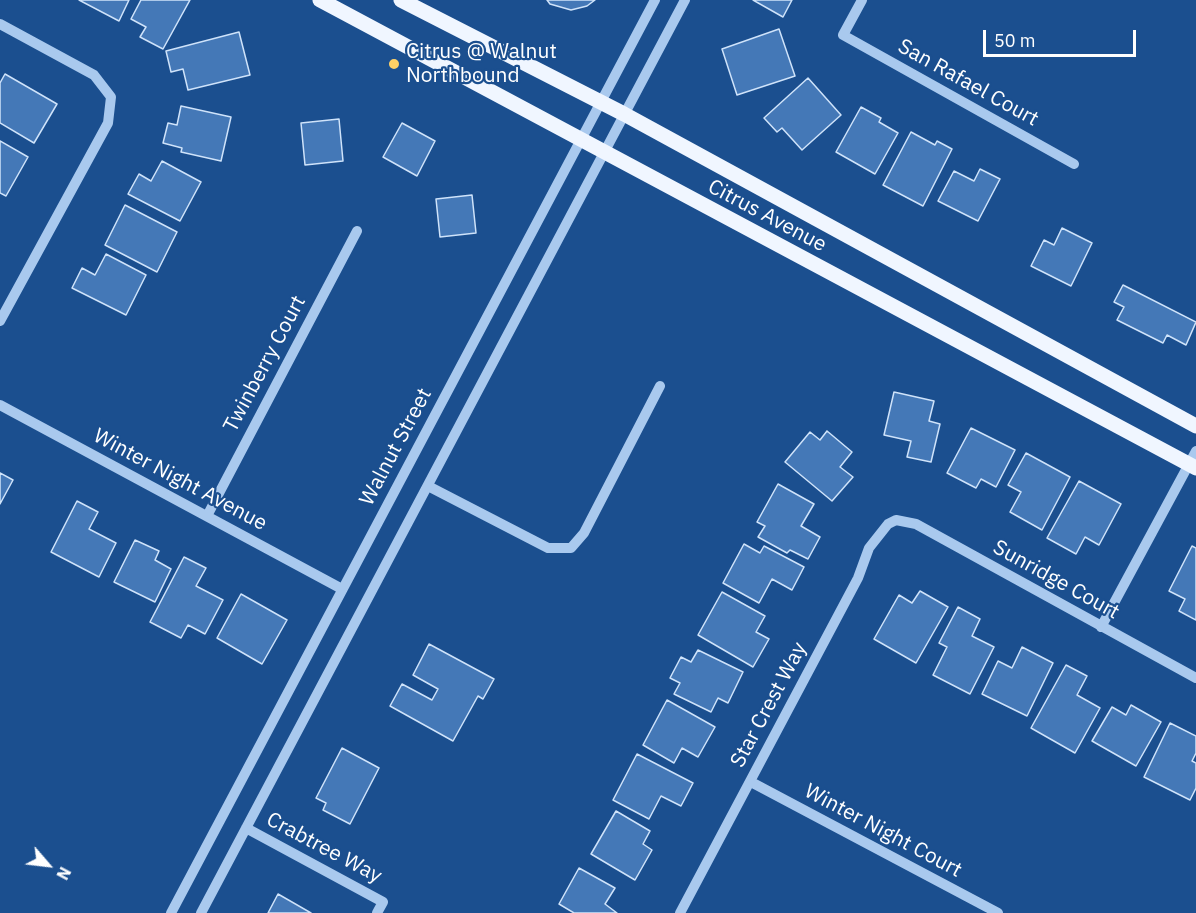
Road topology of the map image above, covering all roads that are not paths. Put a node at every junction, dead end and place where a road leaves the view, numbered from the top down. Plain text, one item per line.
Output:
1 (320, 0) edge
2 (401, 0) edge
3 (655, 0) edge
4 (685, 0) edge
5 (862, 0) edge
6 (0, 24) edge
7 (601, 103) junction
8 (624, 114) junction
9 (581, 142) junction
10 (605, 154) junction
11 (1074, 164) dead end
12 (357, 231) dead end
13 (0, 321) edge
14 (660, 386) dead end
15 (0, 405) edge
16 (1196, 426) edge
17 (1194, 461) edge
18 (428, 486) junction
19 (207, 516) junction
20 (896, 520) joint
21 (342, 589) junction
22 (1101, 627) junction
23 (1196, 678) edge
24 (751, 782) junction
25 (246, 828) junction
26 (171, 913) edge
27 (201, 913) edge
28 (377, 913) edge
29 (680, 913) edge
30 (998, 913) edge

1 - 9 main road, Citrus Avenue
2 - 7 main road, Citrus Avenue
3 - 7 street, Walnut Street
4 - 8 street
5 - 11 street, San Rafael Court
6 - 13 street
7 - 8 main road, Citrus Avenue
7 - 9 street, Walnut Street
8 - 10 street
8 - 16 main road, Citrus Avenue
9 - 10 main road, Citrus Avenue
9 - 21 street, Walnut Street
10 - 17 main road, Citrus Avenue
10 - 18 street
12 - 19 street, Twinberry Court
14 - 18 street
15 - 19 street, Winter Night Avenue
17 - 22 street
18 - 25 street
19 - 21 street, Winter Night Avenue
20 - 22 street, Sunridge Court
20 - 24 street, Star Crest Way
21 - 26 street, Walnut Street
22 - 23 street, Sunridge Court
24 - 29 street, Star Crest Way
24 - 30 street, Winter Night Court
25 - 27 street
25 - 28 street, Crabtree Way

